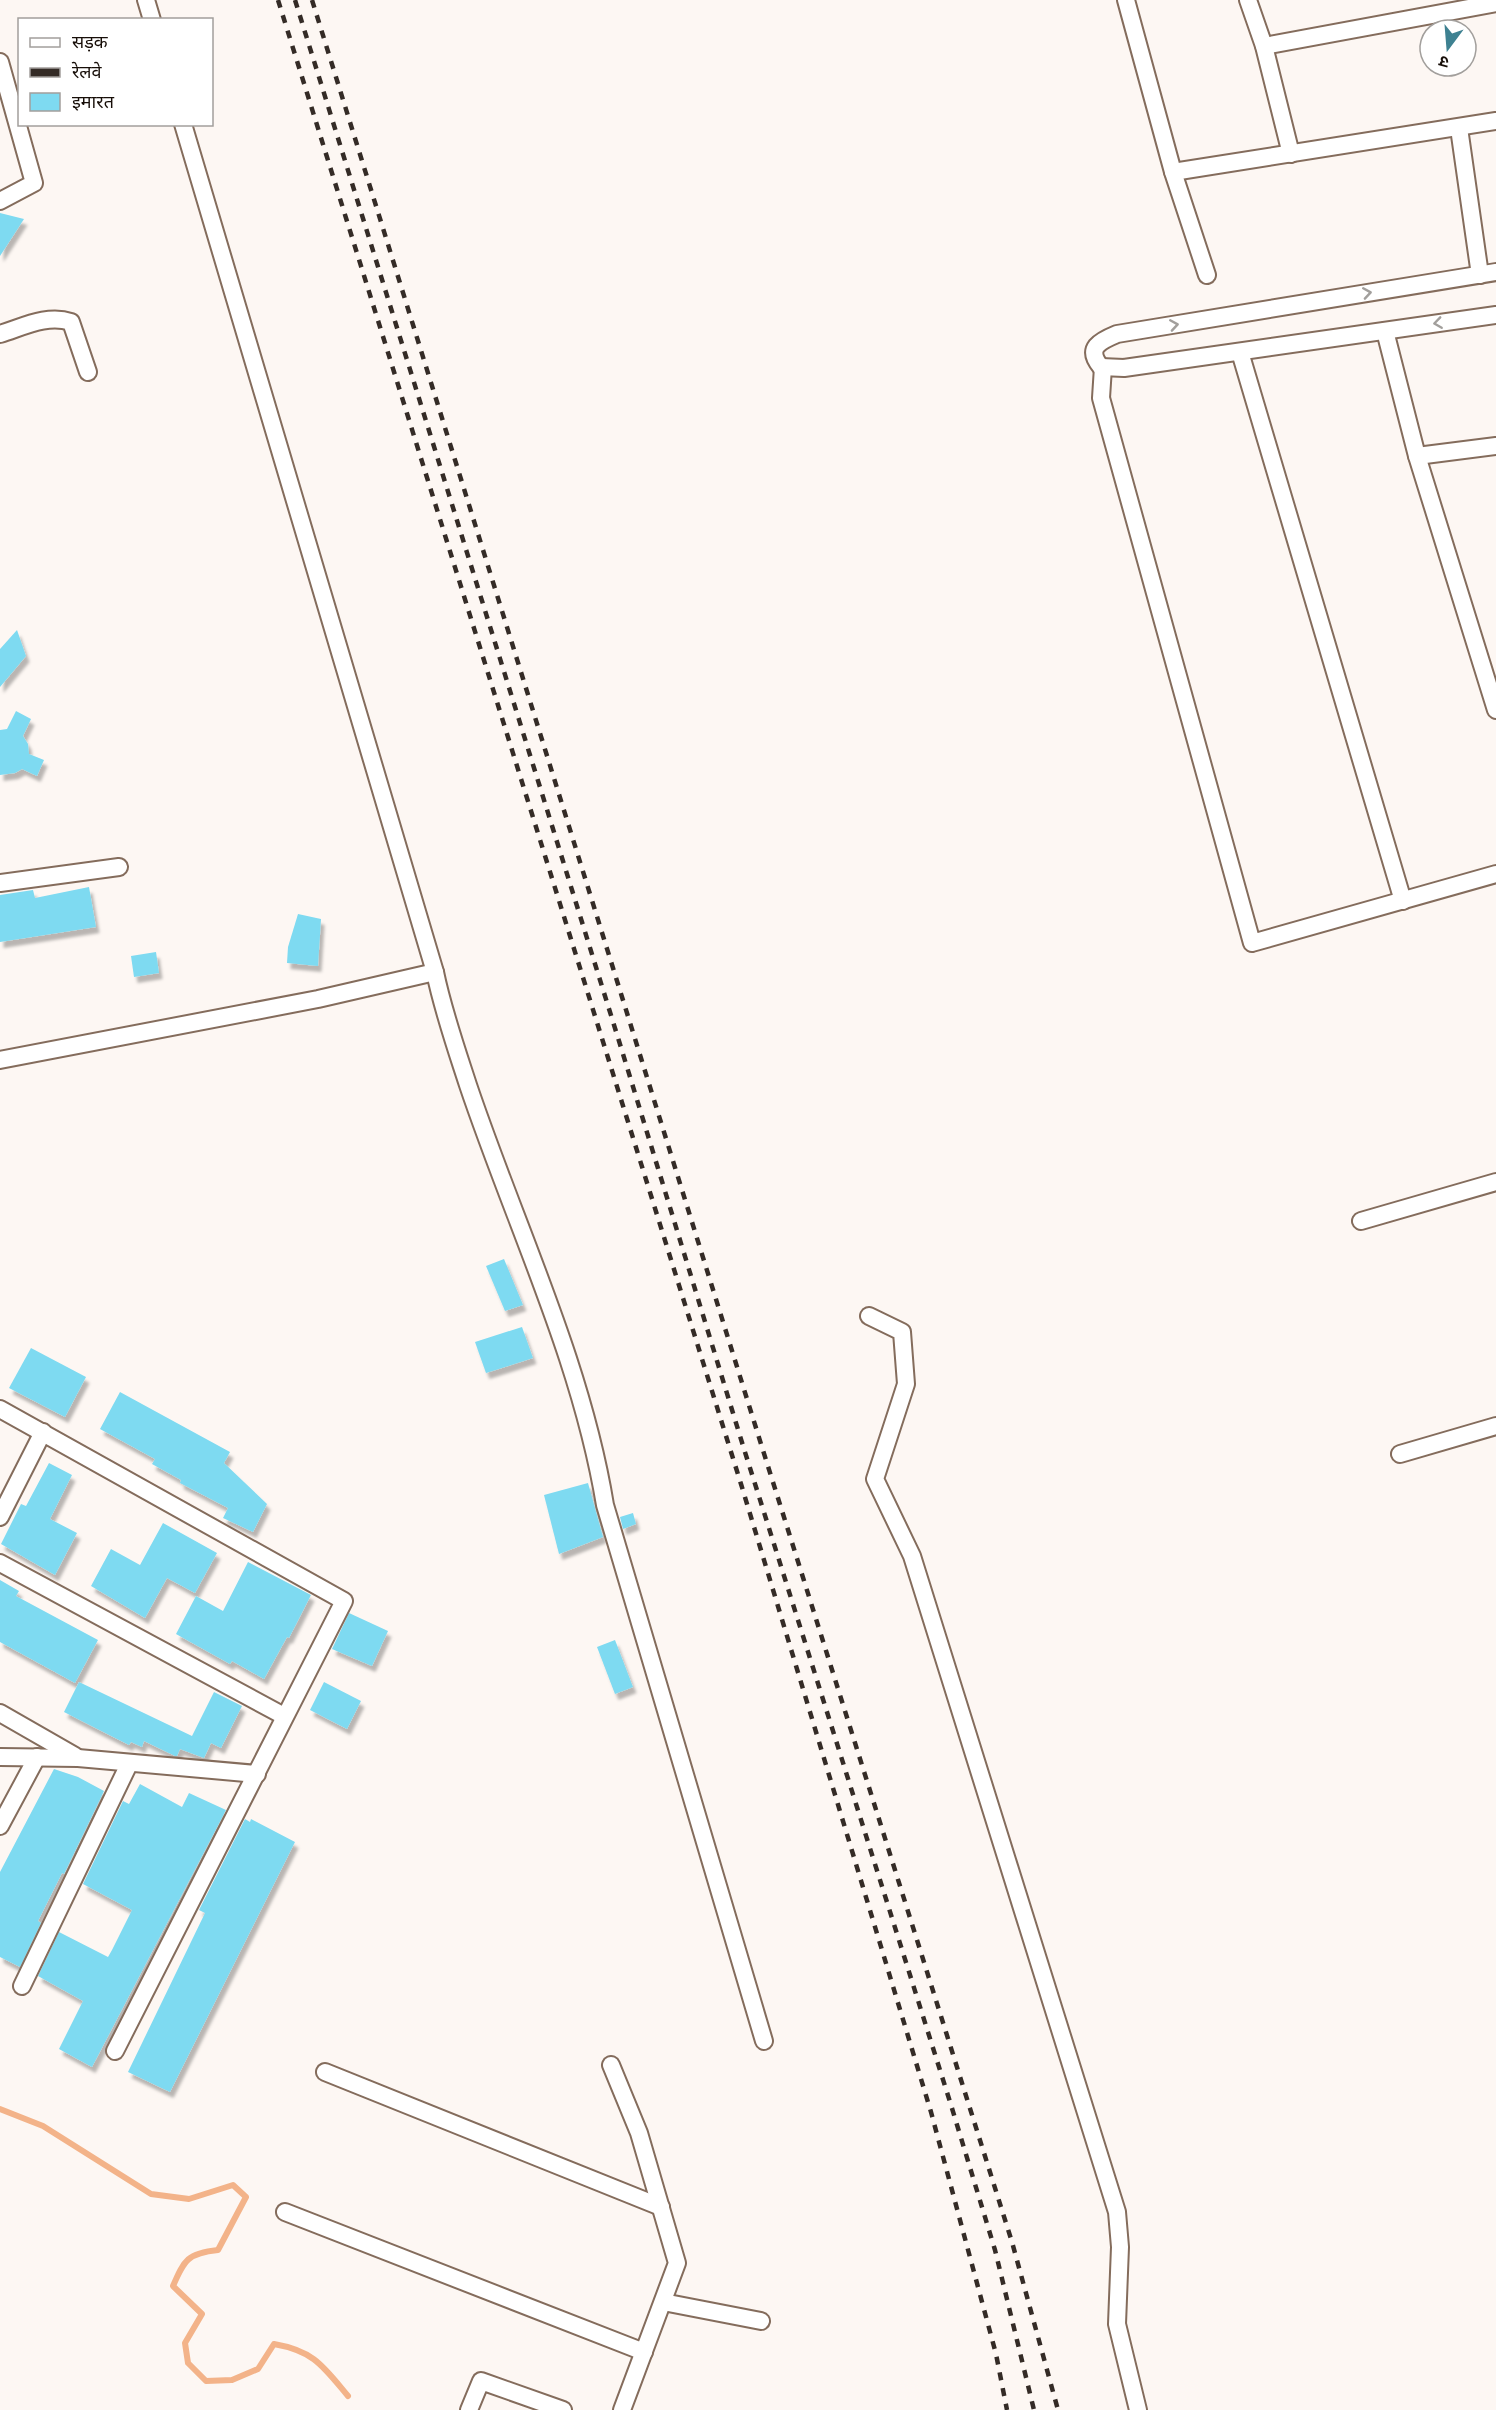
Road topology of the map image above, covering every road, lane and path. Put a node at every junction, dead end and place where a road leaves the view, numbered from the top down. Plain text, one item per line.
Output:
1 (147, 0) edge
2 (1126, 0) edge
3 (1248, 0) edge
4 (1496, 3) edge
5 (1442, 6) edge
6 (152, 18) edge
7 (1264, 46) junction
8 (0, 62) edge
9 (1496, 121) edge
10 (184, 126) edge
11 (1459, 128) junction
12 (1290, 154) junction
13 (1173, 172) junction
14 (0, 201) edge
15 (1488, 273) edge
16 (1207, 275) dead end
17 (1496, 315) edge
18 (1385, 331) junction
19 (0, 334) edge
20 (1240, 352) junction
21 (1103, 367) junction
22 (88, 372) dead end
23 (1496, 446) edge
24 (1417, 456) junction
25 (1488, 658) edge
26 (1496, 710) edge
27 (119, 867) dead end
28 (1496, 874) edge
29 (0, 883) edge
30 (1403, 901) junction
31 (435, 972) junction
32 (0, 1060) edge
33 (1496, 1182) edge
34 (1361, 1221) dead end
35 (868, 1316) dead end
36 (0, 1409) edge
37 (1496, 1426) edge
38 (43, 1432) junction
39 (1400, 1454) dead end
40 (0, 1517) edge
41 (0, 1563) edge
42 (0, 1713) edge
43 (284, 1716) junction
44 (0, 1757) edge
45 (37, 1757) junction
46 (78, 1758) junction
47 (129, 1764) junction
48 (257, 1774) junction
49 (0, 1826) edge
50 (22, 1986) dead end
51 (764, 2041) dead end
52 (115, 2051) dead end
53 (611, 2065) dead end
54 (325, 2072) dead end
55 (661, 2207) junction
56 (285, 2211) dead end
57 (663, 2302) junction
58 (761, 2321) dead end
59 (644, 2352) junction
60 (469, 2410) edge
61 (562, 2410) edge
62 (622, 2410) edge
63 (1138, 2410) edge

1 - 6 street
2 - 13 street
3 - 7 street
4 - 5 street
5 - 7 street
7 - 12 street
8 - 14 street
9 - 11 street
10 - 31 street
11 - 12 street
11 - 15 street
12 - 13 street
13 - 16 street
21 -> 15 street
17 -> 18 street
18 - 20 street
18 - 24 street
19 - 22 street
20 - 21 street
20 - 30 street
21 - 30 street
23 - 24 street
24 - 25 street
25 - 26 street
27 - 29 street
28 - 30 street
31 - 32 street
31 - 51 street
33 - 34 street
35 - 63 street
36 - 38 street
37 - 39 street
38 - 40 street
38 - 43 street
41 - 43 street
42 - 46 street
43 - 48 street
44 - 45 street
45 - 46 street
45 - 49 street
46 - 47 street
47 - 48 street
47 - 50 street
48 - 52 street
53 - 55 street
54 - 55 street
55 - 57 street
56 - 59 street
57 - 58 street
57 - 59 street
59 - 62 street
60 - 61 street

